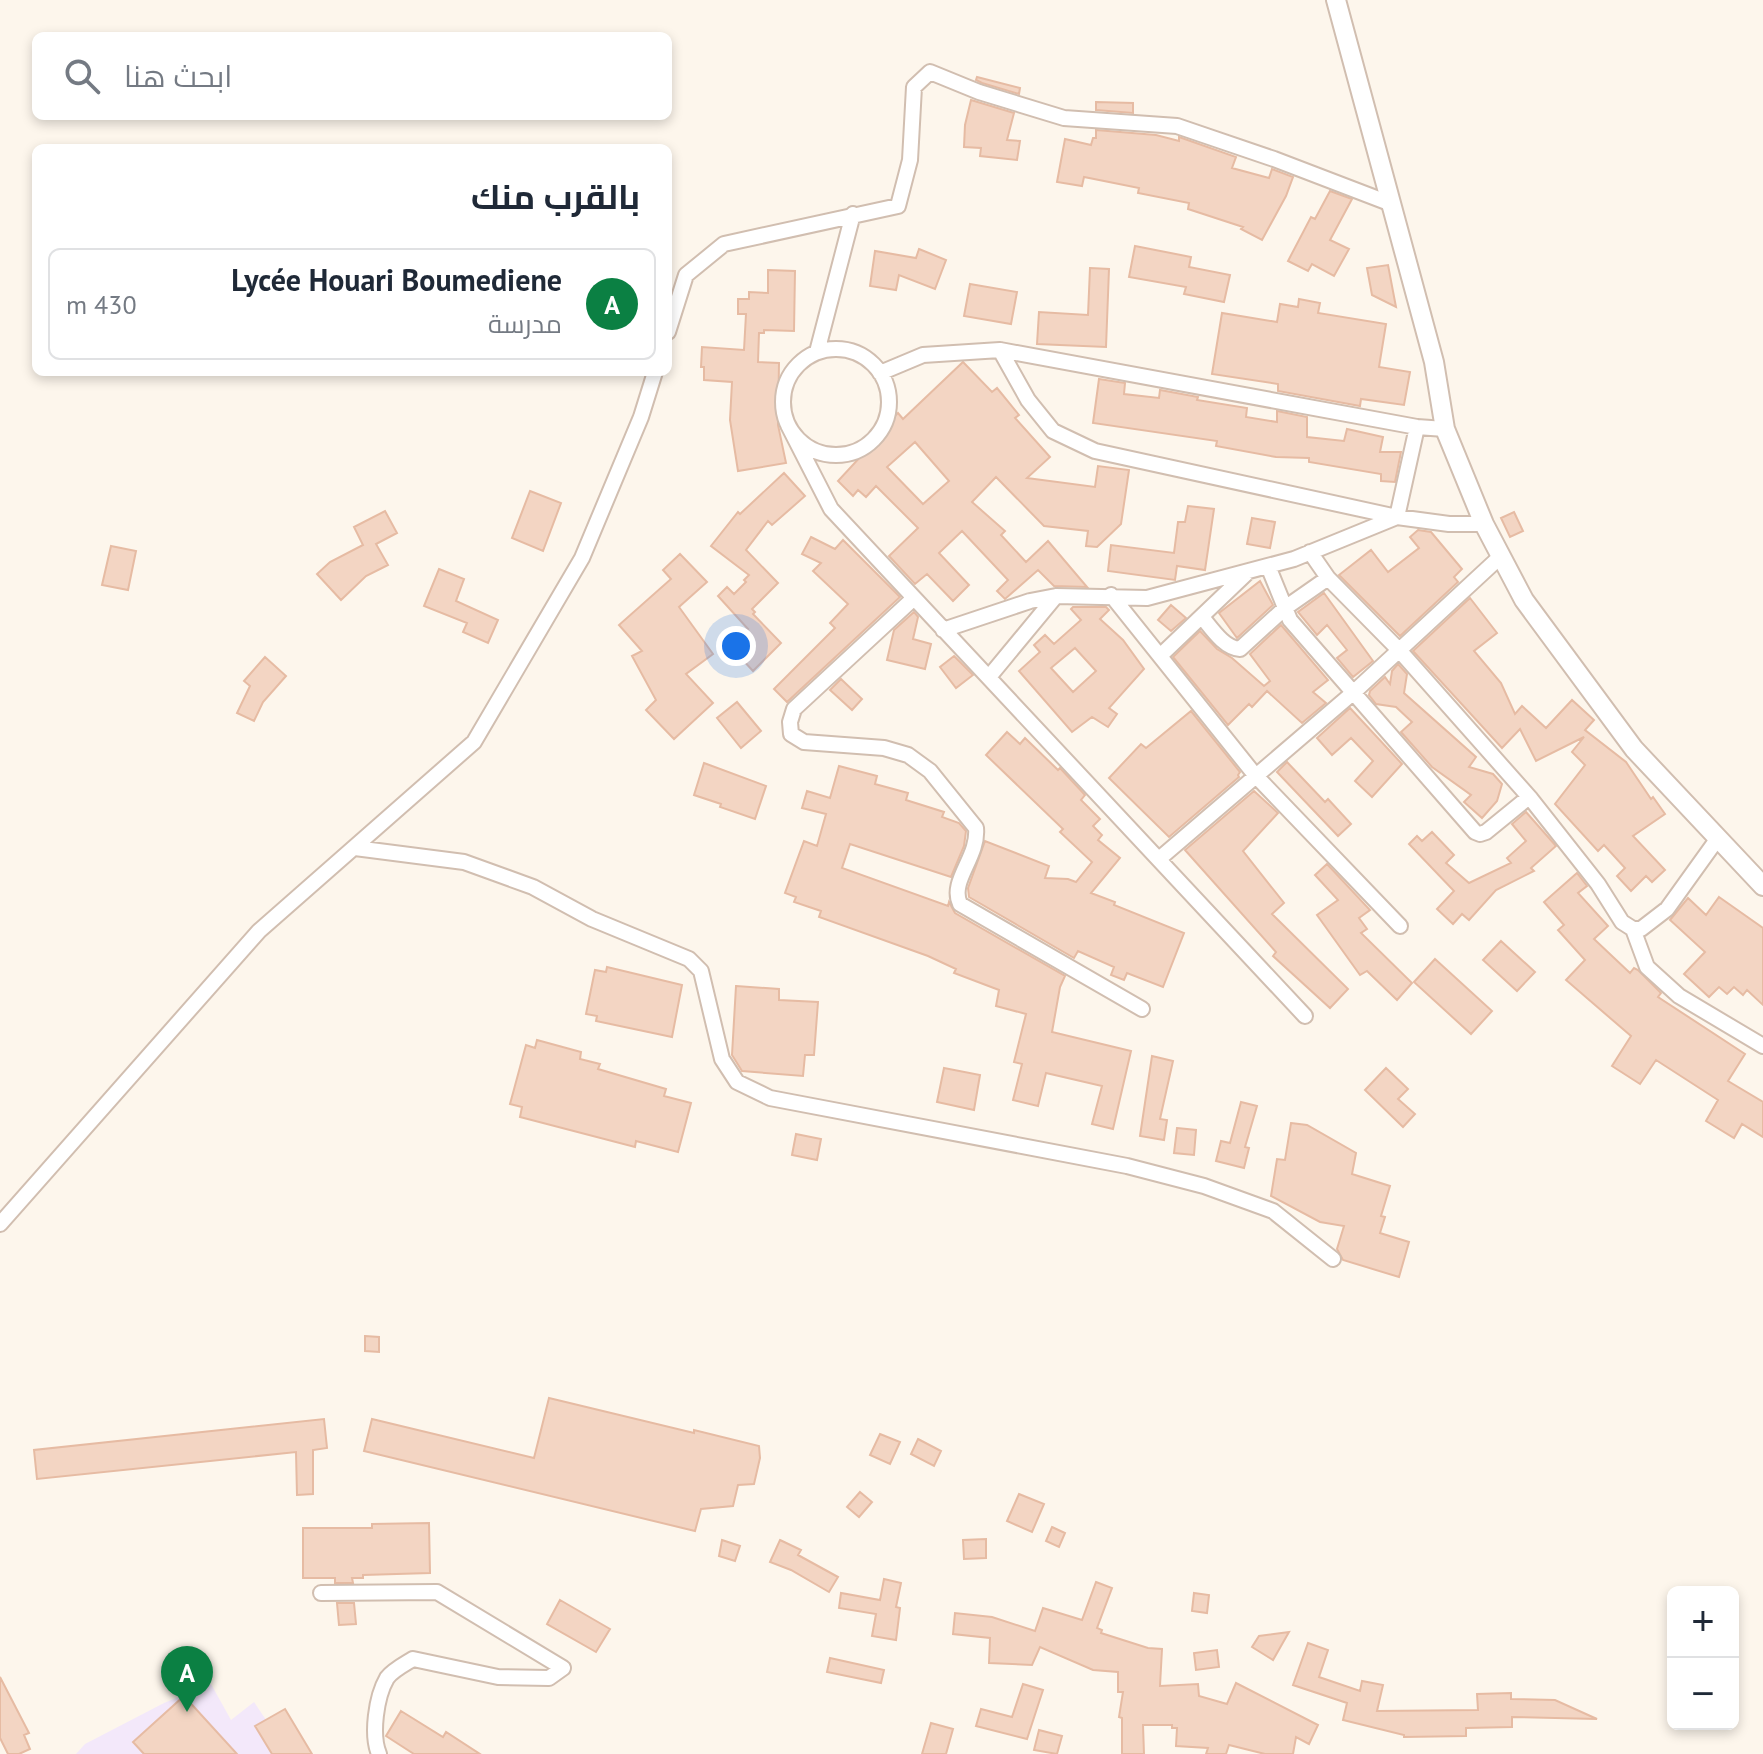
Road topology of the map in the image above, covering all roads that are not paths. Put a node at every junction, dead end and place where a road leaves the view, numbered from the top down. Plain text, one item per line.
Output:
1 (1336, 0) edge
2 (1389, 203) junction
3 (853, 214) junction
4 (672, 319) edge
5 (1000, 350) junction
6 (817, 352) junction
7 (880, 373) junction
8 (654, 376) edge
9 (788, 425) junction
10 (1417, 427) junction
11 (1445, 429) junction
12 (1397, 517) junction
13 (1484, 524) junction
14 (1310, 552) junction
15 (1501, 556) junction
16 (1268, 566) junction
17 (1249, 571) junction
18 (1328, 578) junction
19 (1111, 595) junction
20 (1056, 596) junction
21 (914, 598) junction
22 (1285, 608) junction
23 (1202, 617) junction
24 (943, 630) junction
25 (1399, 650) junction
26 (1160, 656) junction
27 (989, 677) junction
28 (1354, 692) junction
29 (1255, 775) junction
30 (1529, 797) junction
31 (1718, 838) junction
32 (355, 848) junction
33 (1159, 859) junction
34 (1763, 886) edge
35 (1400, 926) dead end
36 (1633, 929) junction
37 (1142, 1009) dead end
38 (1305, 1016) dead end
39 (1763, 1046) edge
40 (0, 1224) edge
41 (1333, 1259) dead end
42 (321, 1593) dead end
43 (379, 1754) edge

1 - 2 street
2 - 3 street
2 - 11 street
3 - 4 street
3 - 6 street
5 - 7 street
5 - 10 street
5 - 12 street
6 - 7 street
6 - 9 street
7 - 9 street
8 - 32 street
9 - 21 street
10 - 11 street
10 - 12 street
11 - 13 street
12 - 13 street
12 - 14 street
13 - 15 street
14 - 16 street
14 - 18 street
15 - 25 street
15 - 31 street
16 - 17 street
16 - 22 street
17 - 19 street
17 - 23 street
18 - 22 street
18 - 25 street
19 - 20 street
19 - 26 street
20 - 24 street
20 - 27 street
21 - 24 street
21 - 37 street
22 - 23 street
22 - 28 street
23 - 26 street
24 - 27 street
25 - 28 street
25 - 30 street
26 - 29 street
27 - 33 street
28 - 29 street
28 - 30 street
29 - 33 street
29 - 35 street
30 - 36 street
31 - 34 street
31 - 36 street
32 - 40 street
32 - 41 street
33 - 38 street
36 - 39 street
42 - 43 street

